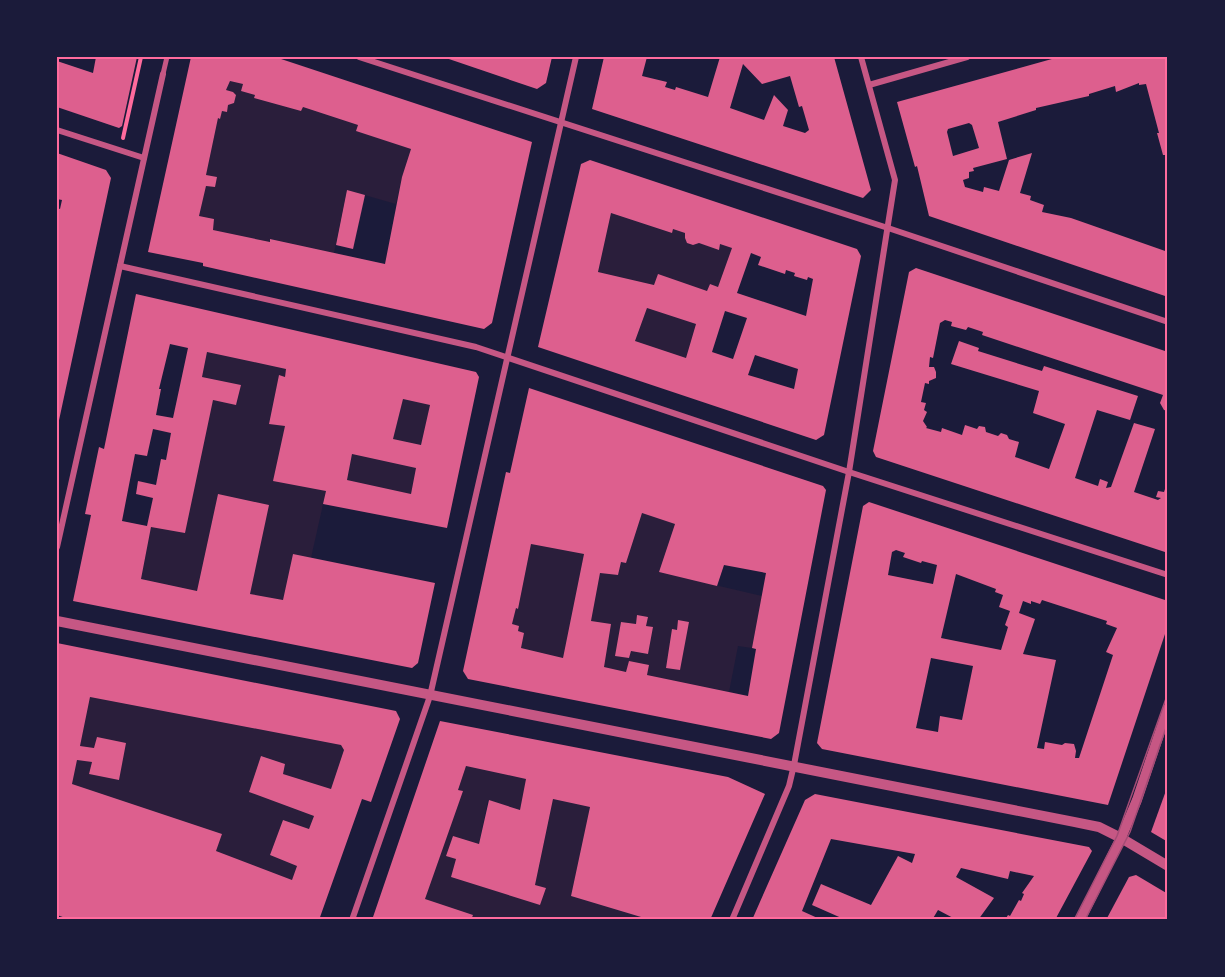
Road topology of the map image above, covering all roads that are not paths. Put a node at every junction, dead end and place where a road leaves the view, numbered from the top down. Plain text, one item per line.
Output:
1 (167, 57) edge
2 (360, 57) edge
3 (576, 57) edge
4 (861, 57) edge
5 (967, 57) edge
6 (163, 74) joint
7 (869, 85) junction
8 (561, 123) junction
9 (57, 130) edge
10 (144, 158) junction
11 (888, 228) junction
12 (120, 266) junction
13 (1168, 322) edge
14 (507, 358) junction
15 (849, 472) junction
16 (57, 547) edge
17 (1168, 575) edge
18 (57, 621) edge
19 (430, 696) junction
20 (1168, 708) edge
21 (794, 765) junction
22 (1121, 838) junction
23 (1168, 866) edge
24 (352, 920) edge
25 (732, 920) edge
26 (1080, 920) edge

1 - 6 street
2 - 8 street
3 - 8 street
4 - 7 street
5 - 7 street
6 - 10 street
7 - 11 street
8 - 11 street
8 - 14 street
9 - 10 street
10 - 12 street
11 - 13 street
11 - 15 street
12 - 14 street
12 - 16 street
14 - 15 street
14 - 19 street
15 - 17 street
15 - 21 street
18 - 19 street
19 - 21 street
19 - 24 street
20 - 22 street
21 - 22 street
21 - 25 street
22 - 23 street
22 - 26 street

